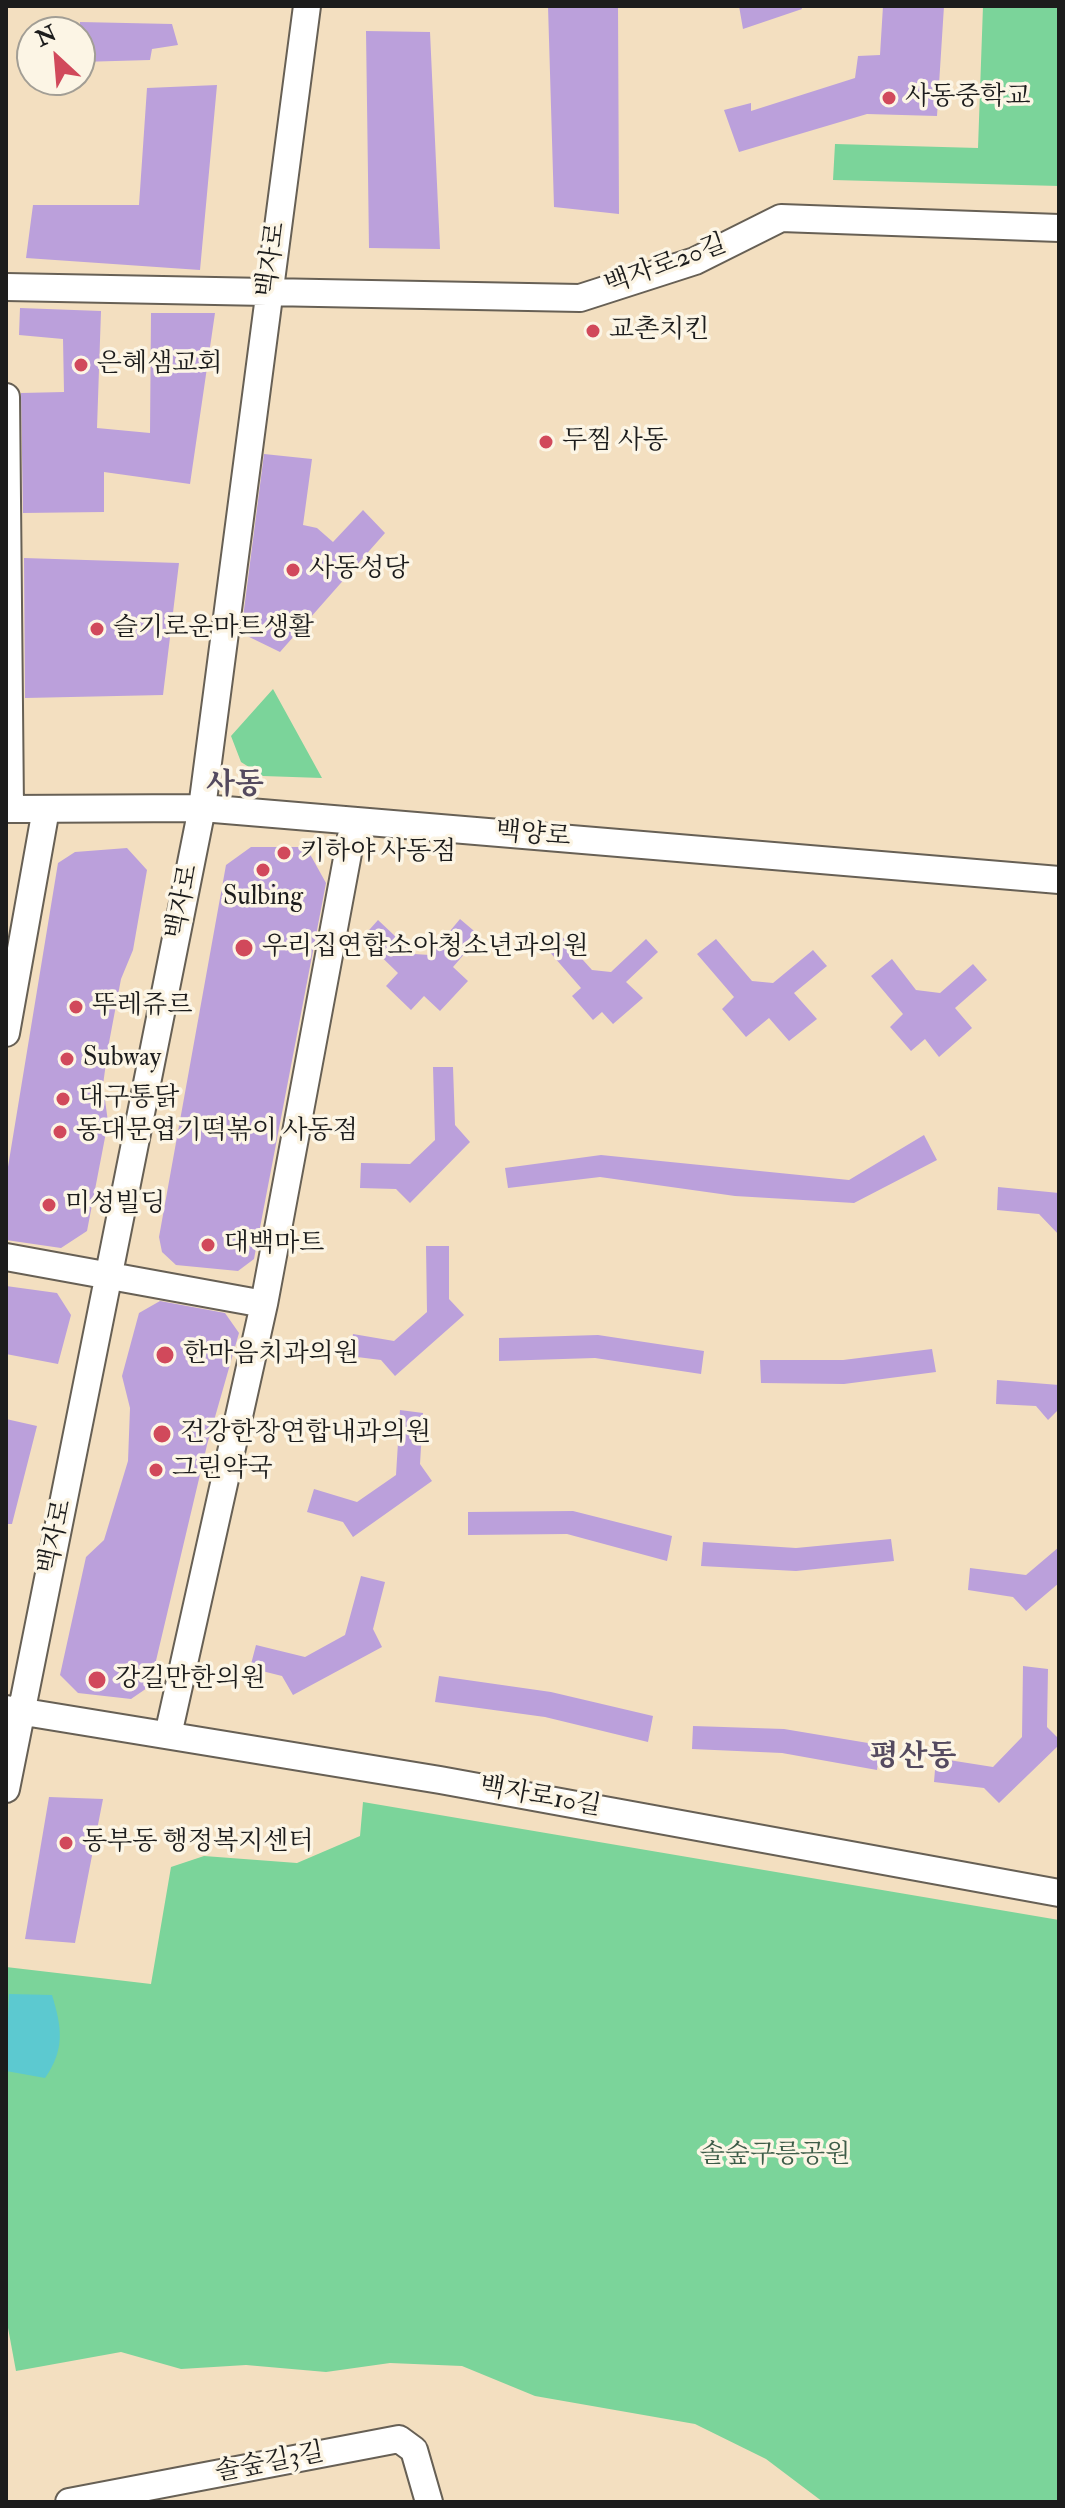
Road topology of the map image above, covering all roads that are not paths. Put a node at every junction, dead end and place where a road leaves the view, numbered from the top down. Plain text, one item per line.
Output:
1 (307, 6) edge
2 (1059, 228) edge
3 (6, 287) edge
4 (269, 291) junction
5 (6, 397) edge
6 (6, 451) edge
7 (7, 611) edge
8 (202, 808) junction
9 (8, 809) edge
10 (46, 809) junction
11 (354, 821) junction
12 (1059, 880) edge
13 (6, 1033) edge
14 (6, 1257) edge
15 (111, 1276) junction
16 (264, 1304) junction
17 (13, 1710) edge
18 (168, 1735) junction
19 (6, 1789) edge
20 (1059, 1893) edge
21 (144, 2495) edge
22 (69, 2502) edge
23 (429, 2502) edge

1 - 4 street, 백자로
2 - 4 street, 백자로20길
3 - 4 street, 백자로20길
4 - 8 street, 백자로
5 - 6 street
6 - 7 street
7 - 9 street
8 - 10 street, 백양로
8 - 11 street, 백양로
8 - 15 street, 백자로
9 - 10 street, 백양로
10 - 13 street
11 - 12 street, 백양로
11 - 16 street
14 - 15 street
15 - 16 street
15 - 17 street, 백자로
16 - 18 street
17 - 18 street, 백자로10길
17 - 19 street, 백자로
18 - 20 street, 백자로10길
21 - 22 street, 솔숲길3길
21 - 23 street, 솔숲길3길

